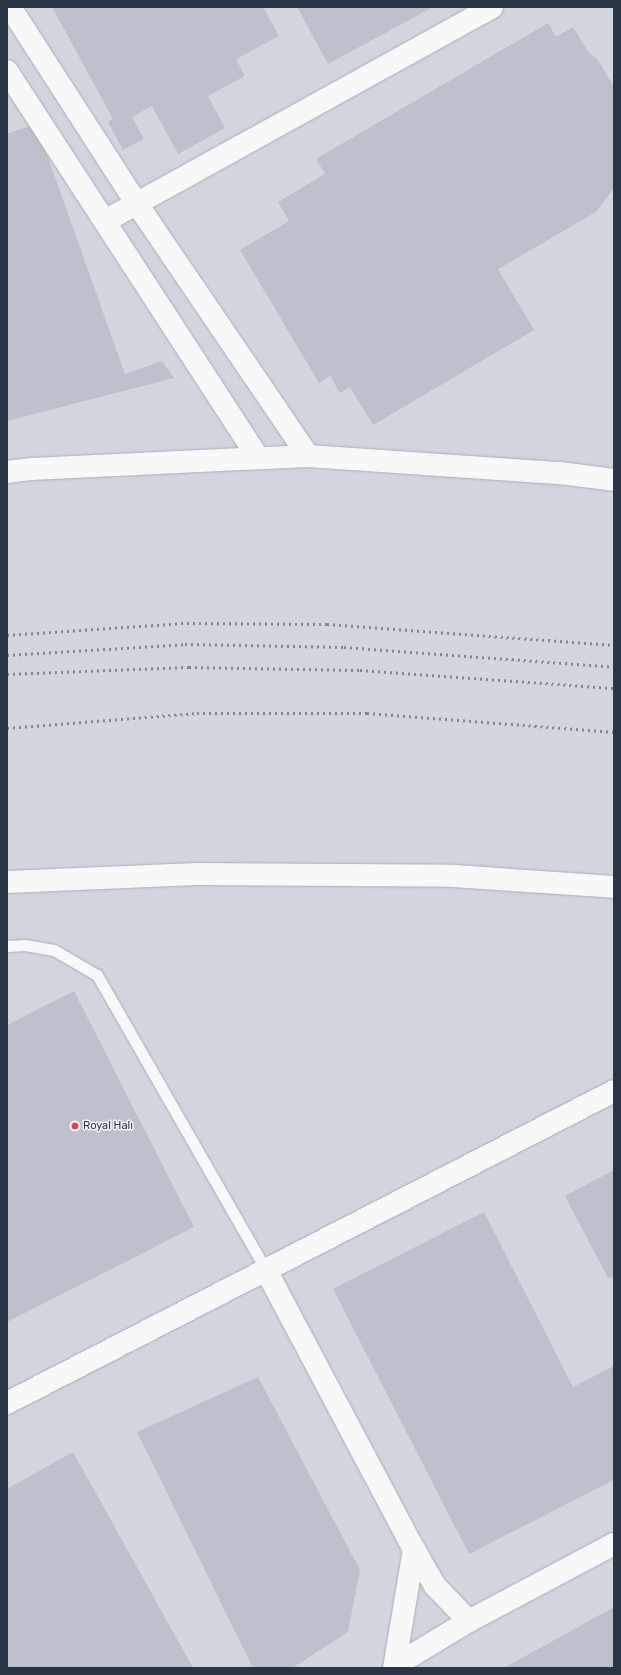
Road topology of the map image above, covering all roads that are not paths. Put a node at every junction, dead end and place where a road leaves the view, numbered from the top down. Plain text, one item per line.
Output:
1 (10, 7) edge
2 (492, 7) edge
3 (7, 70) edge
4 (137, 204) junction
5 (105, 222) junction
6 (308, 456) junction
7 (258, 458) junction
8 (7, 472) edge
9 (614, 480) edge
10 (7, 882) edge
11 (614, 887) edge
12 (7, 946) edge
13 (614, 1091) edge
14 (266, 1270) junction
15 (7, 1403) edge
16 (614, 1544) edge
17 (414, 1549) junction
18 (469, 1621) junction
19 (395, 1666) edge

1 - 4 street
2 - 4 street
3 - 5 street
4 - 5 street
4 - 6 street
5 - 7 street
6 - 7 street
6 - 9 street
7 - 8 street
10 - 11 street
12 - 14 lane
13 - 14 street
14 - 15 street
14 - 17 street
16 - 18 street
17 - 18 street
17 - 19 street
18 - 19 street

